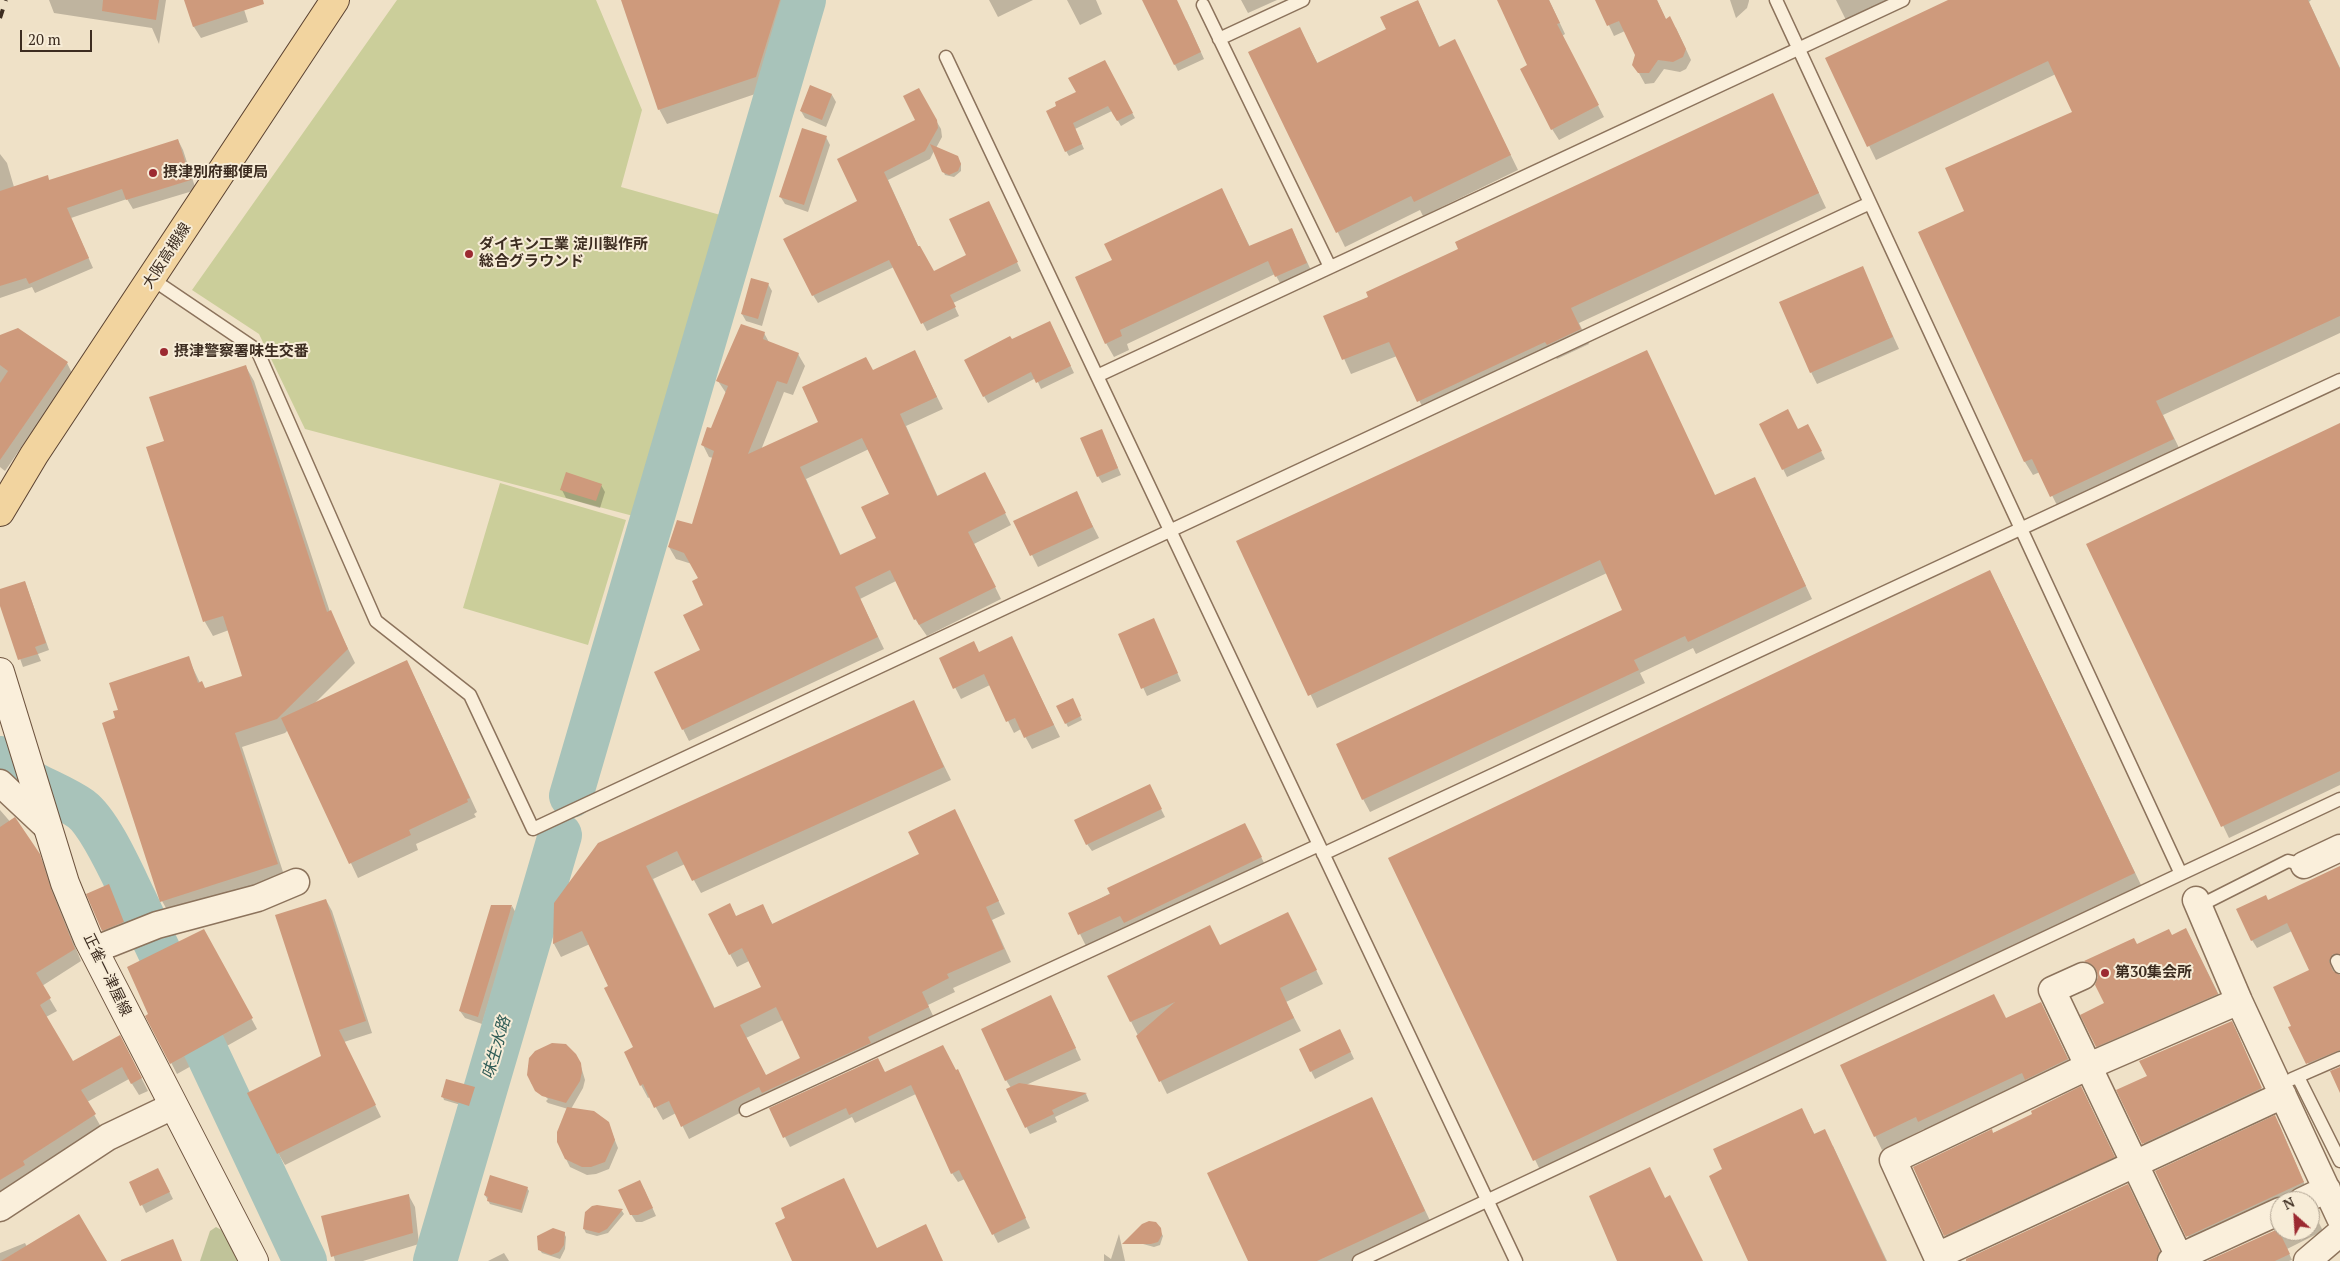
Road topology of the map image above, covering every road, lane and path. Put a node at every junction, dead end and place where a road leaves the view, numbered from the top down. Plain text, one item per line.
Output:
1 (335, 0) edge
2 (1303, 0) edge
3 (1776, 0) edge
4 (1902, 0) edge
5 (1203, 5) dead end
6 (1219, 39) junction
7 (1798, 48) junction
8 (946, 57) dead end
9 (1870, 202) junction
10 (1330, 267) junction
11 (152, 279) junction
12 (1097, 376) junction
13 (2340, 380) edge
14 (0, 512) edge
15 (2022, 530) junction
16 (1170, 531) junction
17 (0, 672) edge
18 (0, 783) edge
19 (2340, 799) edge
20 (47, 827) junction
21 (2340, 848) edge
22 (1321, 849) junction
23 (2304, 865) joint
24 (2181, 874) junction
25 (296, 882) dead end
26 (2197, 903) joint
27 (94, 950) junction
28 (2083, 976) dead end
29 (2239, 1001) junction
30 (2340, 1058) edge
31 (2089, 1066) junction
32 (2287, 1086) junction
33 (173, 1106) junction
34 (746, 1110) dead end
35 (2340, 1161) edge
36 (2135, 1162) junction
37 (2328, 1190) junction
38 (2320, 1193) edge
39 (1488, 1201) junction
40 (0, 1208) edge
41 (2270, 1216) edge
42 (2340, 1218) edge
43 (2340, 1233) edge
44 (1938, 1258) edge
45 (2178, 1260) edge
46 (254, 1261) edge
47 (1360, 1261) edge
48 (1516, 1261) edge
49 (2306, 1261) edge

1 - 11 main road, 大阪高槻線
2 - 6 lane
3 - 7 lane
4 - 7 lane
5 - 6 lane
6 - 10 lane
7 - 9 lane
7 - 10 lane
8 - 12 lane
9 - 15 lane
9 - 16 lane
10 - 12 lane
11 - 14 main road, 大阪高槻線
11 - 16 lane
12 - 16 lane
13 - 15 lane
15 - 22 lane
15 - 24 lane
16 - 22 lane
17 - 20 main road, 正雀一津屋線
18 - 20 street
19 - 24 lane
20 - 27 main road, 正雀一津屋線
21 - 23 street
22 - 34 lane
22 - 39 lane
23 - 26 lane
24 - 39 lane
25 - 27 street
26 - 29 street
27 - 33 main road, 正雀一津屋線
28 - 31 street
29 - 31 street
29 - 32 street
30 - 32 lane
31 - 36 street
31 - 44 street
32 - 35 lane
32 - 36 street
32 - 37 street
33 - 40 street
33 - 46 main road, 正雀一津屋線
36 - 44 street
36 - 45 street
37 - 38 street
37 - 42 street
39 - 47 lane
39 - 48 lane
41 - 45 street
43 - 49 street

